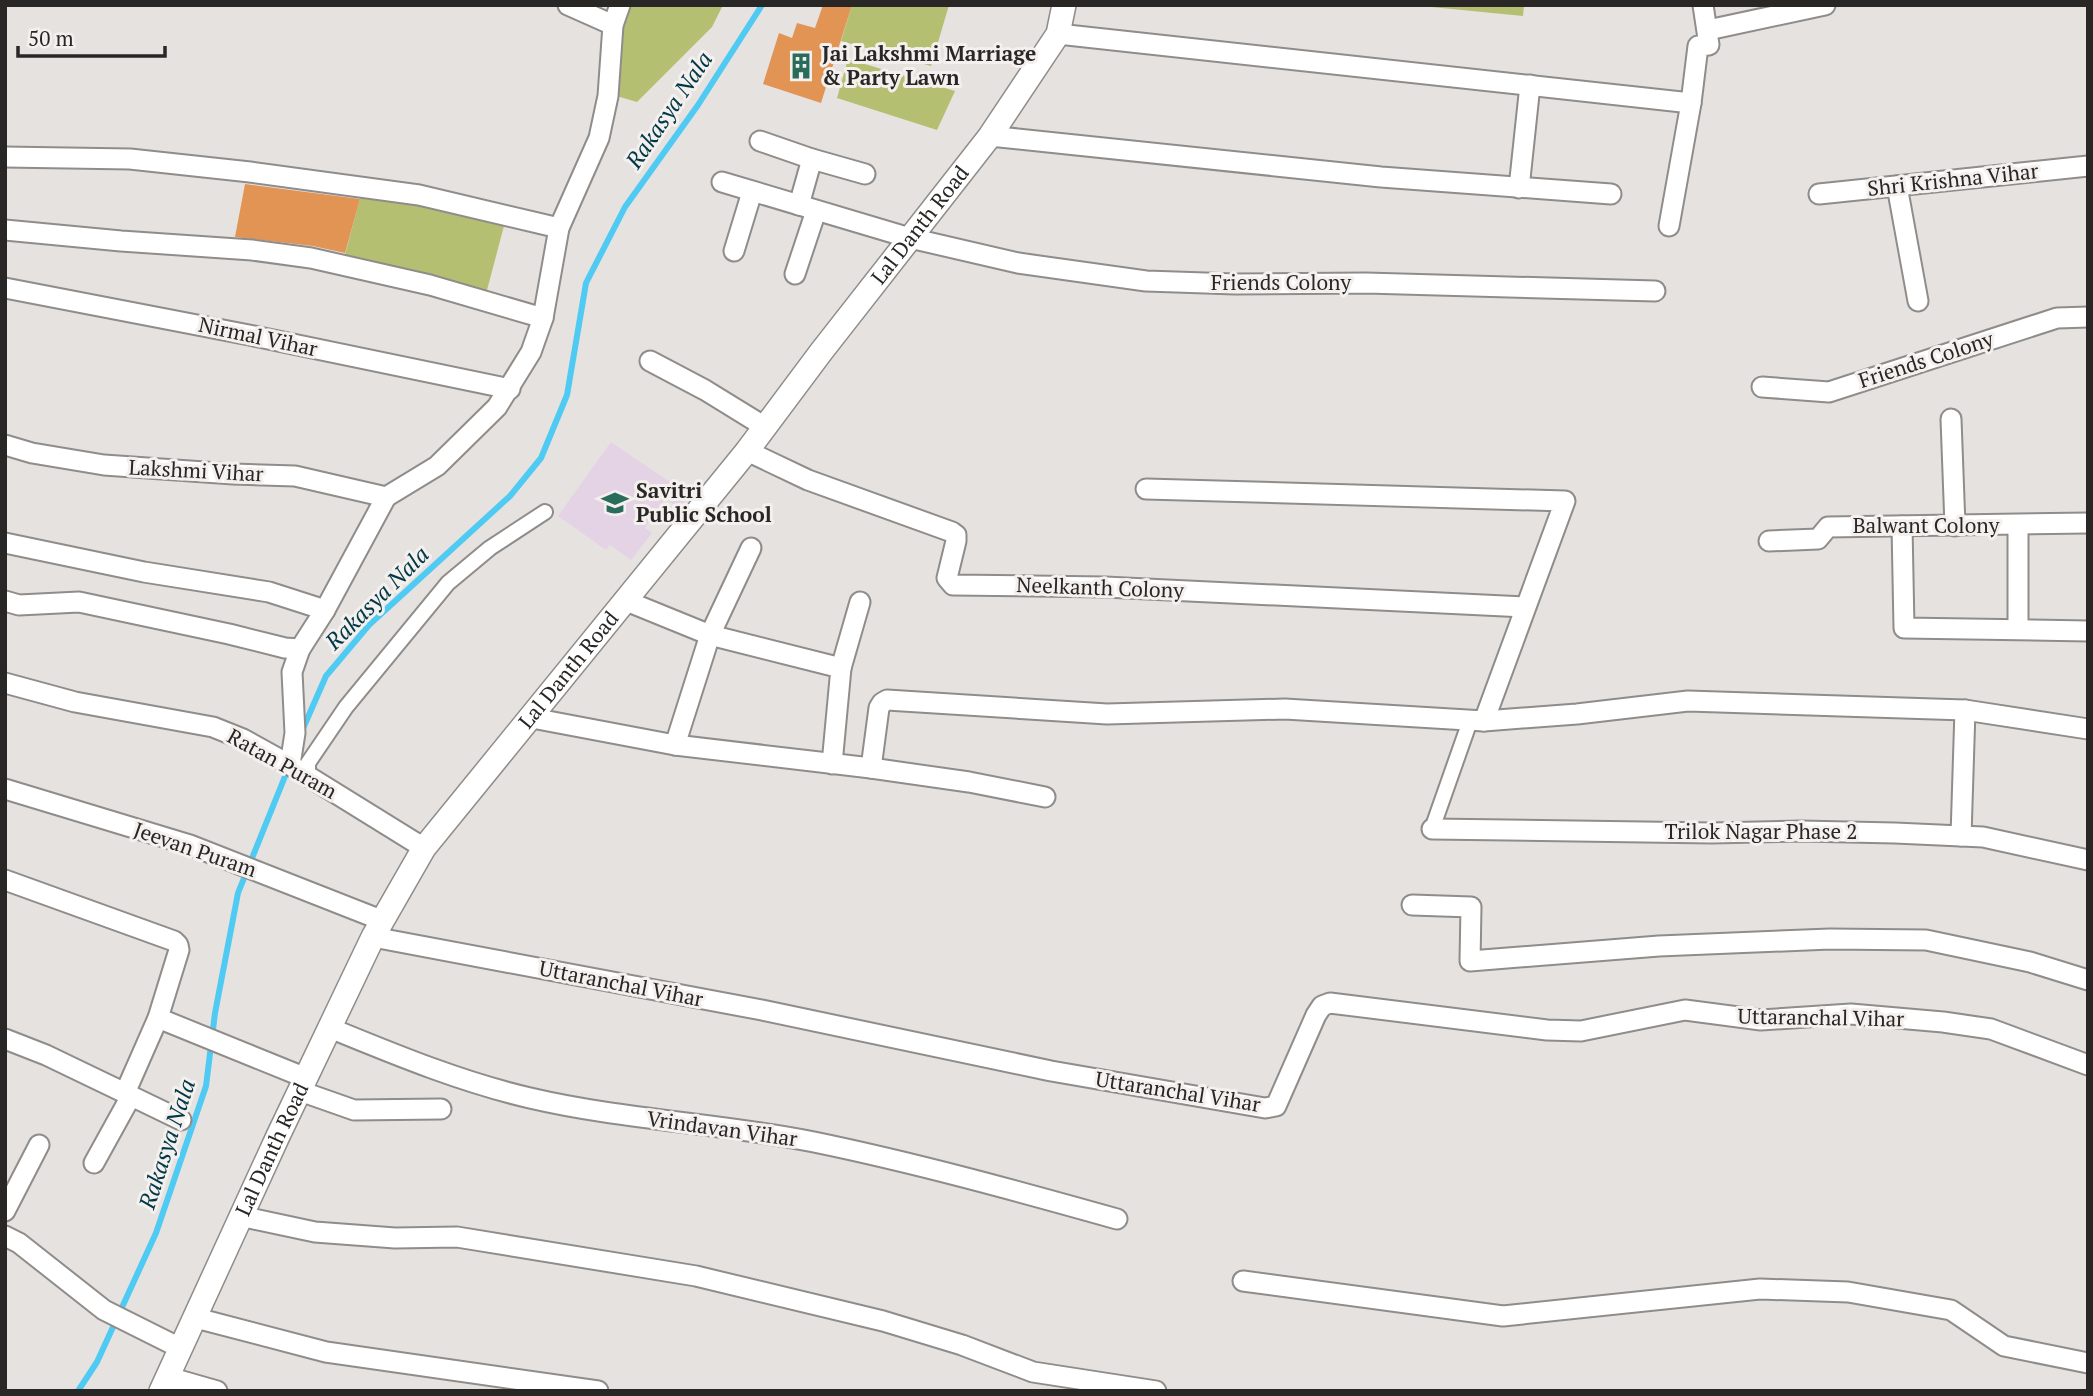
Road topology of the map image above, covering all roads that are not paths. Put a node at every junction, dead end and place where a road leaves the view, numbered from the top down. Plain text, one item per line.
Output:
1 (568, 5) edge
2 (620, 5) edge
3 (1064, 5) edge
4 (1703, 5) edge
5 (1825, 5) edge
6 (613, 25) junction
7 (1708, 30) junction
8 (1058, 34) junction
9 (1530, 85) junction
10 (1692, 103) junction
11 (990, 136) junction
12 (760, 141) dead end
13 (5, 157) edge
14 (813, 159) junction
15 (2088, 166) edge
16 (866, 174) dead end
17 (722, 182) dead end
18 (1897, 186) junction
19 (1520, 188) junction
20 (752, 192) junction
21 (1611, 194) dead end
22 (1819, 194) dead end
23 (807, 208) junction
24 (1669, 226) dead end
25 (559, 228) junction
26 (5, 230) edge
27 (910, 238) junction
28 (734, 251) dead end
29 (795, 274) dead end
30 (5, 288) edge
31 (1655, 291) dead end
32 (1918, 301) dead end
33 (2088, 317) edge
34 (543, 318) junction
35 (650, 360) dead end
36 (1762, 387) dead end
37 (510, 389) junction
38 (1951, 419) dead end
39 (765, 427) junction
40 (5, 445) edge
41 (747, 451) junction
42 (1146, 489) dead end
43 (386, 497) junction
44 (545, 512) dead end
45 (2088, 523) edge
46 (1902, 526) junction
47 (1955, 526) junction
48 (2018, 526) junction
49 (1769, 541) dead end
50 (5, 543) edge
51 (751, 548) dead end
52 (624, 600) junction
53 (5, 601) edge
54 (860, 602) dead end
55 (1525, 607) junction
56 (325, 610) junction
57 (2018, 629) junction
58 (2088, 631) edge
59 (710, 635) junction
60 (300, 649) junction
61 (841, 668) junction
62 (5, 683) edge
63 (1965, 710) junction
64 (531, 718) junction
65 (1477, 721) junction
66 (2088, 729) edge
67 (675, 745) junction
68 (832, 764) junction
69 (290, 765) junction
70 (871, 768) junction
71 (309, 776) junction
72 (5, 789) edge
73 (1045, 797) dead end
74 (1432, 829) joint
75 (1961, 836) junction
76 (424, 848) junction
77 (2088, 860) edge
78 (5, 880) edge
79 (1412, 905) dead end
80 (377, 928) junction
81 (2088, 980) edge
82 (158, 1018) junction
83 (330, 1028) junction
84 (5, 1039) edge
85 (2088, 1065) edge
86 (303, 1084) junction
87 (128, 1094) junction
88 (440, 1109) dead end
89 (181, 1120) dead end
90 (39, 1145) dead end
91 (94, 1163) dead end
92 (5, 1211) edge
93 (240, 1216) junction
94 (1117, 1219) dead end
95 (5, 1236) edge
96 (1243, 1281) dead end
97 (196, 1318) junction
98 (180, 1348) junction
99 (2088, 1363) edge
100 (165, 1384) edge
101 (217, 1391) edge
102 (598, 1391) edge
103 (1156, 1391) edge

1 - 6 street
2 - 6 street
3 - 8 street, Lal Danth Road
4 - 7 street
5 - 7 street
6 - 25 street
7 - 10 street
8 - 9 street
8 - 11 street, Lal Danth Road
9 - 10 street
9 - 19 street
10 - 24 street
11 - 19 street
11 - 27 street, Lal Danth Road
12 - 14 street
13 - 25 street
14 - 16 street
14 - 23 street
15 - 18 street, Shri Krishna Vihar
17 - 20 street, Friends Colony
18 - 22 street, Shri Krishna Vihar
18 - 32 street
19 - 21 street
20 - 23 street, Friends Colony
20 - 28 street
23 - 27 street, Friends Colony
23 - 29 street
25 - 34 street
26 - 34 street
27 - 31 street, Friends Colony
27 - 39 street, Lal Danth Road
30 - 37 street, Nirmal Vihar
33 - 36 street, Friends Colony
34 - 37 street
35 - 39 street
37 - 43 street
38 - 47 street
39 - 41 street, Lal Danth Road
40 - 43 street, Lakshmi Vihar
41 - 52 street, Lal Danth Road
41 - 55 street, Neelkanth Colony
42 - 55 street
43 - 56 street
44 - 71 street
45 - 48 street, Balwant Colony
46 - 47 street, Balwant Colony
46 - 49 street, Balwant Colony
46 - 57 street
47 - 48 street, Balwant Colony
48 - 57 street
50 - 56 street
51 - 59 street
52 - 59 street
52 - 64 street, Lal Danth Road
53 - 60 street
54 - 61 street
55 - 65 street
56 - 60 street
57 - 58 street
59 - 61 street
59 - 67 street
60 - 69 street
61 - 68 street
62 - 69 street, Ratan Puram
63 - 65 street
63 - 66 street
63 - 75 street
64 - 67 street
64 - 76 street, Lal Danth Road
65 - 70 street
65 - 74 street
67 - 68 street
68 - 70 street
69 - 71 street, Ratan Puram
70 - 73 street
71 - 76 street, Ratan Puram
72 - 80 street, Jeevan Puram
74 - 75 street, Trilok Nagar Phase 2
75 - 77 street, Trilok Nagar Phase 2
76 - 80 street, Lal Danth Road
78 - 82 street
79 - 81 street
80 - 83 street, Lal Danth Road
80 - 85 street, Uttaranchal Vihar
82 - 86 street
82 - 87 street
83 - 86 street, Lal Danth Road
83 - 94 street, Vrindavan Vihar
84 - 87 street
86 - 88 street
86 - 93 street, Lal Danth Road
87 - 89 street
87 - 91 street
90 - 92 street
93 - 97 street, Lal Danth Road
93 - 103 street
95 - 98 street
96 - 99 street
97 - 98 street, Lal Danth Road
97 - 102 street
98 - 100 street, Lal Danth Road
100 - 101 street

